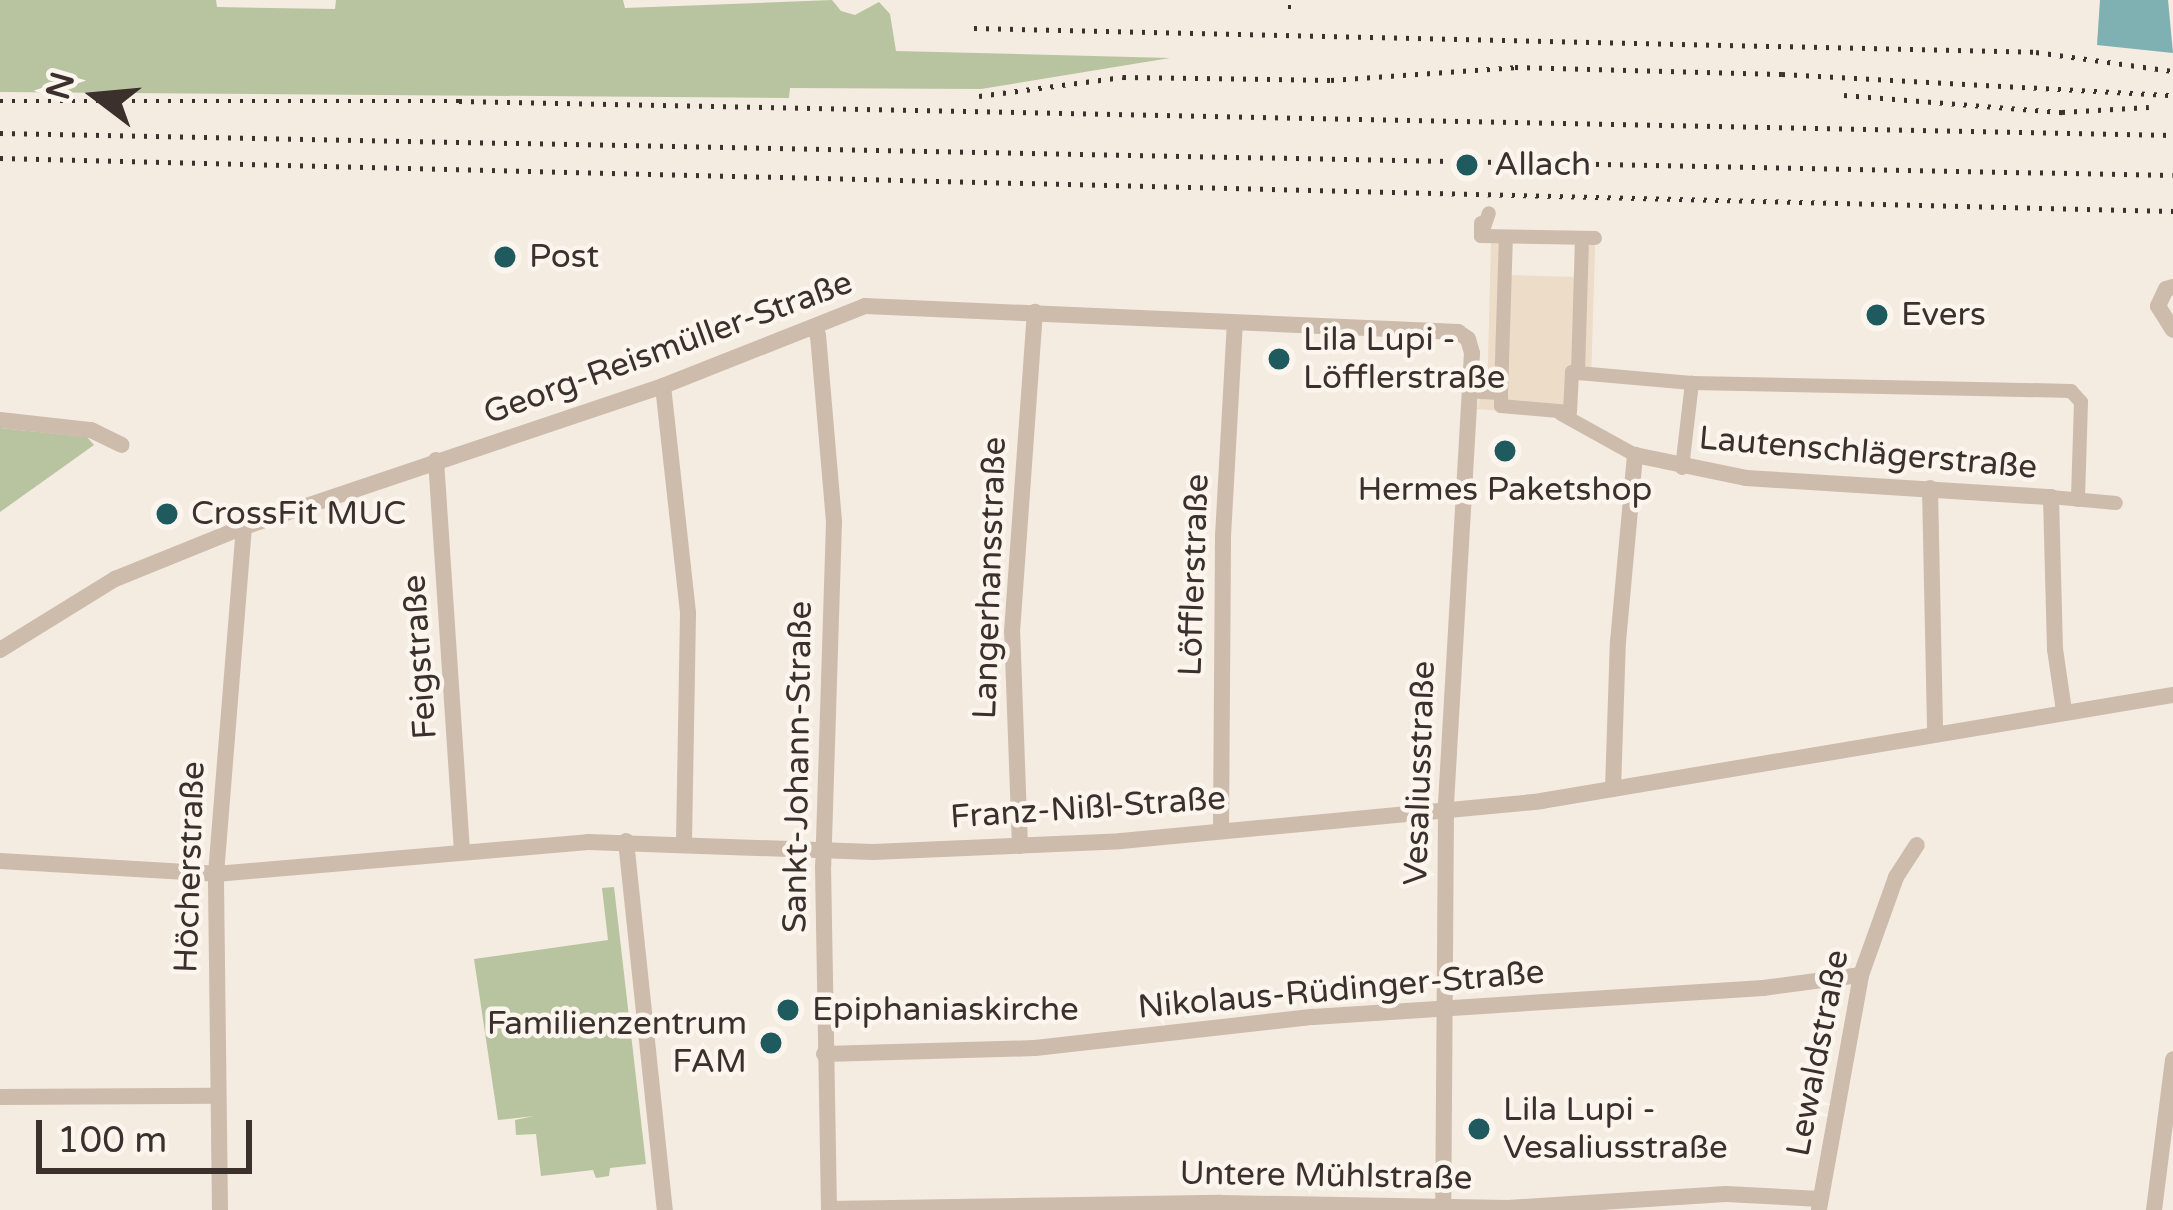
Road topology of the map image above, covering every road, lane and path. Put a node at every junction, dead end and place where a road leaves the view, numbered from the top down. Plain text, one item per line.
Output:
1 (1484, 224) dead end
2 (1506, 237) junction
3 (2173, 287) edge
4 (1035, 312) junction
5 (1235, 324) junction
6 (812, 328) junction
7 (2173, 330) edge
8 (1468, 339) joint
9 (1584, 374) junction
10 (1693, 383) junction
11 (663, 386) junction
12 (1480, 392) dead end
13 (1502, 393) junction
14 (1557, 411) junction
15 (0, 420) edge
16 (122, 446) dead end
17 (1635, 455) junction
18 (436, 460) junction
19 (1682, 468) junction
20 (1930, 488) junction
21 (2051, 497) junction
22 (2078, 500) junction
23 (2116, 503) dead end
24 (244, 527) junction
25 (0, 650) edge
26 (2173, 695) edge
27 (2064, 711) junction
28 (1936, 731) junction
29 (1613, 789) junction
30 (1446, 810) junction
31 (1221, 828) junction
32 (626, 841) junction
33 (684, 843) junction
34 (1917, 845) dead end
35 (1020, 846) junction
36 (462, 850) junction
37 (824, 852) junction
38 (0, 861) edge
39 (216, 874) junction
40 (1861, 974) junction
41 (1444, 1010) junction
42 (824, 1054) junction
43 (2173, 1059) edge
44 (215, 1096) junction
45 (0, 1097) edge
46 (1819, 1204) edge
47 (1443, 1208) edge
48 (220, 1210) edge
49 (665, 1210) edge
50 (829, 1210) edge
51 (2154, 1210) edge

1 - 2 street
2 - 9 street
2 - 13 street
3 - 7 street
4 - 5 street, Georg-Reismüller-Straße
4 - 6 street, Georg-Reismüller-Straße
4 - 35 street, Langerhansstraße
5 - 8 street, Georg-Reismüller-Straße
5 - 31 street, Löfflerstraße
6 - 11 street, Georg-Reismüller-Straße
6 - 37 street, Sankt-Johann-Straße
8 - 30 street, Vesaliusstraße
9 - 10 street
9 - 14 street
10 - 19 street
10 - 22 street
11 - 18 street, Georg-Reismüller-Straße
11 - 33 street
12 - 13 street
13 - 14 street
14 - 17 street, Lautenschlägerstraße
15 - 16 street
17 - 19 street, Lautenschlägerstraße
17 - 29 street
18 - 24 street, Georg-Reismüller-Straße
18 - 36 street, Feigstraße
19 - 20 street, Lautenschlägerstraße
20 - 21 street, Lautenschlägerstraße
20 - 28 street
21 - 22 street, Lautenschlägerstraße
21 - 27 street
22 - 23 street, Lautenschlägerstraße
24 - 25 street, Georg-Reismüller-Straße
24 - 39 street, Höcherstraße
26 - 27 street, Franz-Nißl-Straße
27 - 28 street, Franz-Nißl-Straße
28 - 29 street, Franz-Nißl-Straße
29 - 30 street, Franz-Nißl-Straße
30 - 31 street, Franz-Nißl-Straße
30 - 41 street, Vesaliusstraße
31 - 35 street, Franz-Nißl-Straße
32 - 33 street, Franz-Nißl-Straße
32 - 36 street, Franz-Nißl-Straße
32 - 49 street
33 - 37 street, Franz-Nißl-Straße
34 - 40 street, Lewaldstraße
35 - 37 street, Franz-Nißl-Straße
36 - 39 street, Franz-Nißl-Straße
37 - 42 street, Sankt-Johann-Straße
38 - 39 street, Franz-Nißl-Straße
39 - 44 street, Höcherstraße
40 - 41 street, Nikolaus-Rüdinger-Straße
40 - 46 street, Lewaldstraße
41 - 42 street, Nikolaus-Rüdinger-Straße
41 - 47 street, Vesaliusstraße
42 - 50 street, Sankt-Johann-Straße
43 - 51 street
44 - 45 street
44 - 48 street, Höcherstraße
46 - 47 street, Untere Mühlstraße
47 - 50 street, Untere Mühlstraße

